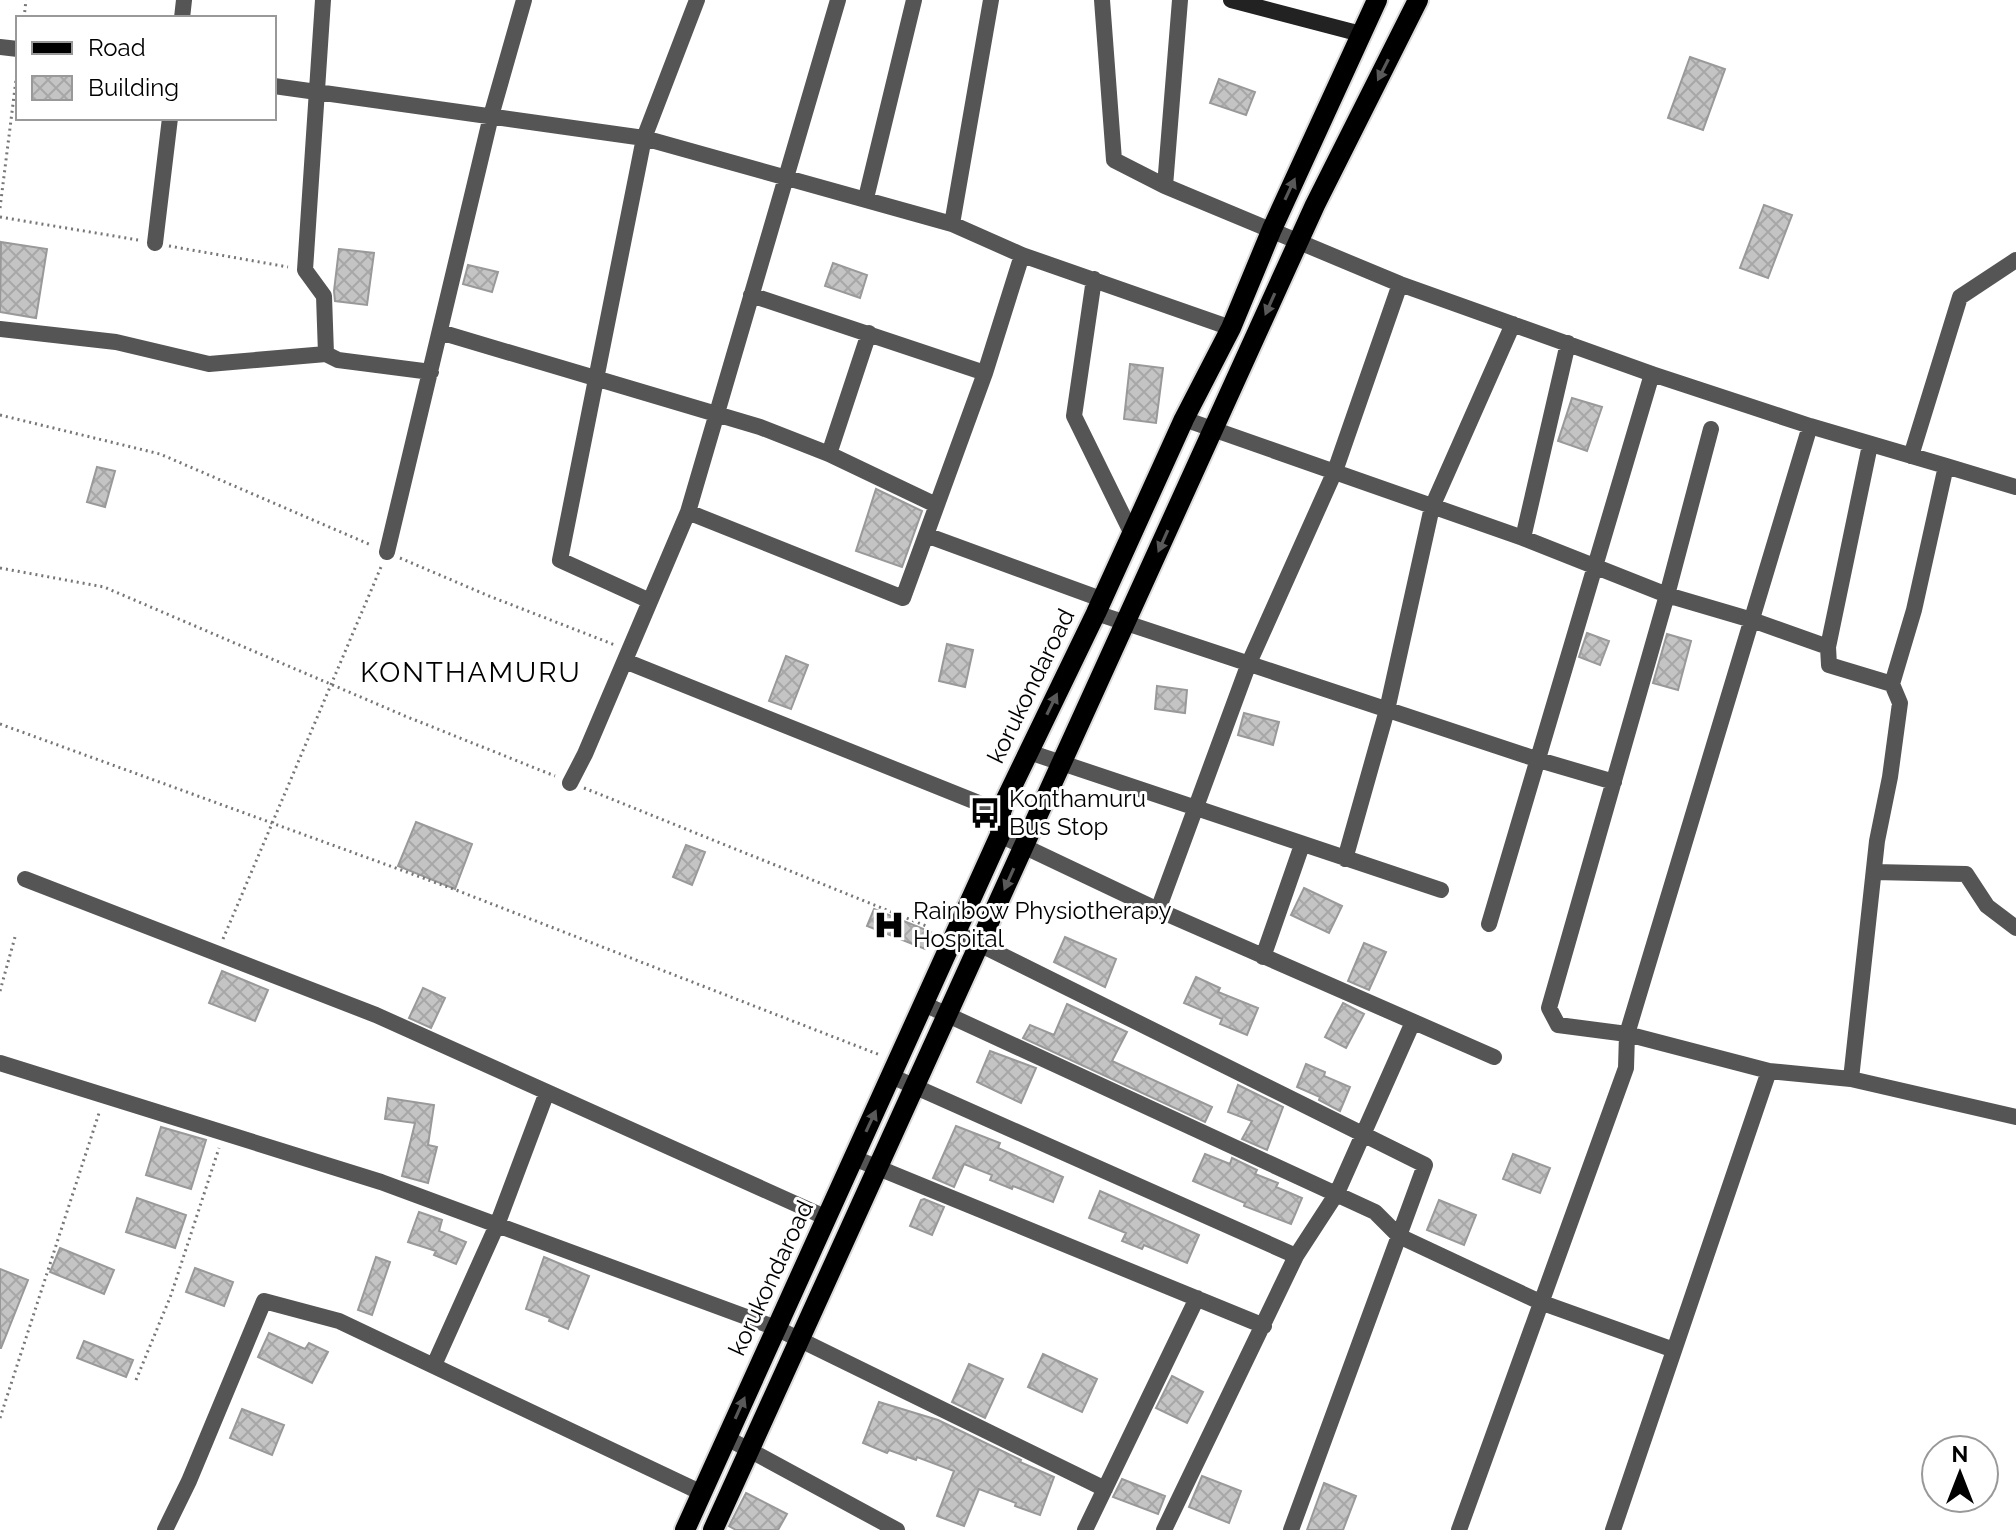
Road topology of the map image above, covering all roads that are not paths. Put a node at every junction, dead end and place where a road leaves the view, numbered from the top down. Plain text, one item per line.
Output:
1 (323, 0) edge
2 (524, 0) edge
3 (697, 0) edge
4 (838, 0) edge
5 (914, 0) edge
6 (991, 0) edge
7 (1102, 0) edge
8 (1180, 0) edge
9 (1231, 0) edge
10 (1377, 0) edge
11 (1418, 0) edge
12 (1361, 34) junction
13 (276, 86) edge
14 (317, 91) junction
15 (491, 116) junction
16 (170, 120) edge
17 (644, 138) junction
18 (785, 177) junction
19 (1165, 186) junction
20 (866, 198) junction
21 (952, 224) junction
22 (1272, 229) junction
23 (1299, 240) junction
24 (155, 243) dead end
25 (1022, 255) junction
26 (2016, 260) edge
27 (1094, 279) junction
28 (1400, 284) junction
29 (751, 295) junction
30 (1513, 324) junction
31 (1231, 328) junction
32 (0, 329) edge
33 (440, 332) junction
34 (869, 333) junction
35 (1568, 343) junction
36 (326, 354) junction
37 (431, 372) junction
38 (985, 373) junction
39 (1652, 374) junction
40 (595, 376) junction
41 (717, 413) junction
42 (1184, 419) junction
43 (1810, 426) junction
44 (1213, 429) junction
45 (1711, 429) dead end
46 (1870, 445) junction
47 (829, 454) junction
48 (1911, 456) junction
49 (1946, 466) junction
50 (1335, 471) junction
51 (2016, 487) edge
52 (936, 505) junction
53 (1432, 507) junction
54 (688, 512) junction
55 (1132, 534) junction
56 (926, 535) junction
57 (1523, 538) junction
58 (387, 552) road end
59 (1594, 566) junction
60 (1667, 595) junction
61 (650, 601) junction
62 (1098, 606) junction
63 (1752, 620) junction
64 (1125, 623) junction
65 (1828, 647) junction
66 (627, 656) junction
67 (1249, 663) junction
68 (1892, 684) junction
69 (1387, 710) junction
70 (1029, 752) junction
71 (1539, 760) junction
72 (1062, 763) junction
73 (1614, 782) junction
74 (570, 783) road end
75 (1196, 810) junction
76 (1001, 812) junction
77 (1000, 835) junction
78 (1302, 845) junction
79 (1024, 846) junction
80 (1345, 859) junction
81 (1874, 872) junction
82 (25, 879) dead end
83 (1441, 890) dead end
84 (1158, 910) junction
85 (1489, 924) dead end
86 (2016, 928) edge
87 (957, 933) junction
88 (980, 944) junction
89 (1263, 957) junction
90 (924, 1004) junction
91 (947, 1015) junction
92 (1413, 1022) junction
93 (1627, 1034) junction
94 (1494, 1057) dead end
95 (0, 1063) edge
96 (895, 1069) junction
97 (1769, 1071) junction
98 (1851, 1079) junction
99 (915, 1087) junction
100 (547, 1092) junction
101 (2016, 1117) edge
102 (1363, 1134) junction
103 (854, 1158) junction
104 (878, 1168) junction
105 (1336, 1194) junction
106 (827, 1218) junction
107 (497, 1225) junction
108 (1399, 1236) junction
109 (1296, 1256) junction
110 (1197, 1298) junction
111 (1540, 1302) junction
112 (1264, 1326) junction
113 (776, 1328) junction
114 (800, 1340) junction
115 (1674, 1350) junction
116 (434, 1365) junction
117 (727, 1438) junction
118 (750, 1450) junction
119 (1105, 1489) junction
120 (702, 1493) junction
121 (1620, 1513) junction
122 (165, 1530) edge
123 (685, 1530) edge
124 (713, 1530) edge
125 (897, 1530) edge
126 (1085, 1530) edge
127 (1164, 1530) edge
128 (1291, 1530) edge
129 (1459, 1530) edge
130 (1613, 1530) edge
131 (1626, 1530) edge

1 - 14 street
2 - 15 street
3 - 17 street
4 - 18 street
5 - 20 street
6 - 21 street
7 - 19 street
8 - 19 street
9 - 12 main road
10 - 12 main road, korukondaroad
11 -> 23 main road
22 -> 12 main road, korukondaroad
13 - 14 street
14 - 15 street
14 - 36 street
15 - 17 street
15 - 33 street
16 - 24 street
17 - 18 street
17 - 40 street
18 - 20 street
18 - 29 street
19 - 22 street
20 - 21 street
21 - 25 street
22 - 23 street
22 - 31 main road, korukondaroad
23 - 28 street
23 -> 44 main road
25 - 27 street
25 - 38 street
26 - 48 street
27 - 31 street
27 - 55 street
28 - 30 street
28 - 50 street
29 - 34 street
29 - 41 street
30 - 35 street
30 - 53 street
31 - 42 main road, korukondaroad
32 - 36 street
33 - 37 street
33 - 40 street
34 - 38 street
34 - 47 street
35 - 39 street
35 - 57 street
36 - 37 street
37 - 58 street
38 - 52 street
39 - 43 street
39 - 59 street
40 - 41 street
40 - 61 street
41 - 47 street
41 - 54 street
42 - 44 street
42 - 55 main road, korukondaroad
43 - 46 street
43 - 63 street
44 - 50 street
44 -> 64 main road
45 - 60 street
46 - 48 street
46 - 65 street
47 - 52 street
48 - 49 street
49 - 51 street
49 - 68 street
50 - 53 street
50 - 67 street
52 - 56 street
53 - 57 street
53 - 69 street
54 - 56 street
54 - 61 street
55 - 62 main road, korukondaroad
56 - 62 street
57 - 59 street
59 - 60 street
59 - 71 street
60 - 63 street
60 - 73 street
61 - 66 street
62 - 64 street
70 -> 62 main road, korukondaroad
63 - 65 street
63 - 93 street
64 - 67 street
64 - 72 main road
65 - 68 street
66 - 74 street
66 - 76 street
67 - 69 street
67 - 75 street
68 - 81 street
69 - 71 street
69 - 80 street
70 - 72 street
70 - 76 main road, korukondaroad
71 - 73 street
71 - 85 street
72 - 75 street
72 - 79 main road
73 - 93 street
75 - 78 street
75 - 84 street
76 - 77 main road, korukondaroad
77 - 79 street
77 - 87 main road, korukondaroad
78 - 80 street
78 - 89 street
79 - 84 street
79 -> 88 main road
80 - 83 street
81 - 86 street
81 - 98 street
82 - 100 street
84 - 89 street
87 - 88 street
87 - 90 main road, korukondaroad
88 - 91 main road
88 - 102 street
89 - 92 street
90 - 91 street
90 - 96 main road, korukondaroad
91 - 99 main road
91 - 105 street
92 - 94 street
92 - 102 street
93 - 97 street
93 - 111 street
95 - 107 street
96 - 99 street
103 -> 96 main road, korukondaroad
97 - 98 street
97 - 115 street
98 - 101 street
99 - 104 main road
99 - 109 street
100 - 106 street
100 - 107 street
102 - 105 street
102 - 108 street
103 - 104 street
103 - 106 main road, korukondaroad
104 - 110 street
104 - 114 main road
105 - 108 street
105 - 109 street
106 - 113 main road, korukondaroad
107 - 113 street
107 - 116 street
108 - 111 street
108 - 128 street
109 - 112 street
110 - 112 street
110 - 119 street
111 - 115 street
111 - 129 street
112 - 127 street
113 - 114 street
117 -> 113 main road, korukondaroad
114 - 118 main road
114 - 119 street
115 - 121 street
116 - 120 street
116 - 122 street
117 - 118 street
117 - 120 main road, korukondaroad
118 - 124 main road
118 - 125 street
119 - 126 street
120 - 123 main road, korukondaroad
121 - 130 street
121 - 131 street

